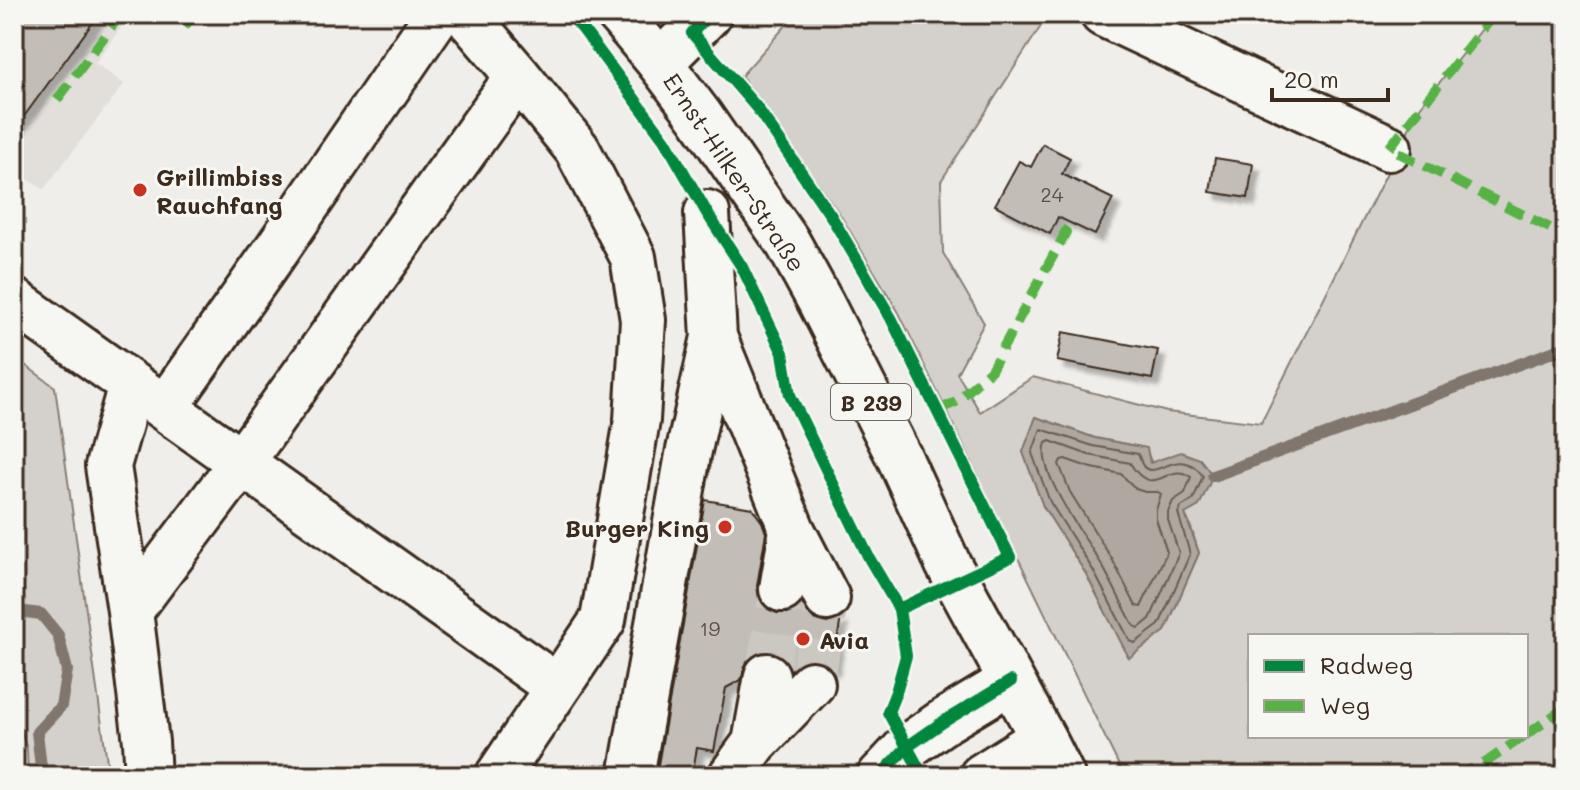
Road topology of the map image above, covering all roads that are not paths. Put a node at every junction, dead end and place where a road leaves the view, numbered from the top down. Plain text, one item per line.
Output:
1 (438, 14) edge
2 (465, 14) edge
3 (619, 14) edge
4 (709, 14) edge
5 (1103, 14) edge
6 (660, 63) junction
7 (518, 76) junction
8 (1389, 148) dead end
9 (707, 213) dead end
10 (14, 301) edge
11 (714, 337) junction
12 (148, 397) junction
13 (241, 463) junction
14 (792, 530) junction
15 (782, 589) tunnel mouth
16 (827, 598) tunnel mouth
17 (130, 611) junction
18 (767, 676) tunnel mouth
19 (1011, 681) junction
20 (812, 684) tunnel mouth
21 (557, 687) junction
22 (1052, 757) edge
23 (743, 759) edge
24 (148, 776) edge
25 (498, 776) edge
26 (631, 776) edge
27 (880, 776) edge
28 (982, 776) edge

1 - 12 main road
2 - 7 main road
3 - 6 main road, Ernst-Hilker-Straße / B 239
4 - 6 main road
5 - 8 main road
6 - 19 main road, Ernst-Hilker-Straße / B 239
7 - 13 main road
7 - 21 main road
9 - 11 main road
10 - 12 main road
11 - 14 main road
11 - 26 main road
12 - 13 main road
12 - 17 main road
13 - 17 main road
13 - 21 main road
14 - 15 main road
14 - 16 main road
17 - 24 main road
18 - 23 main road
19 - 22 main road, B 239
19 - 27 main road
20 - 23 main road
21 - 25 main road
22 - 28 main road

